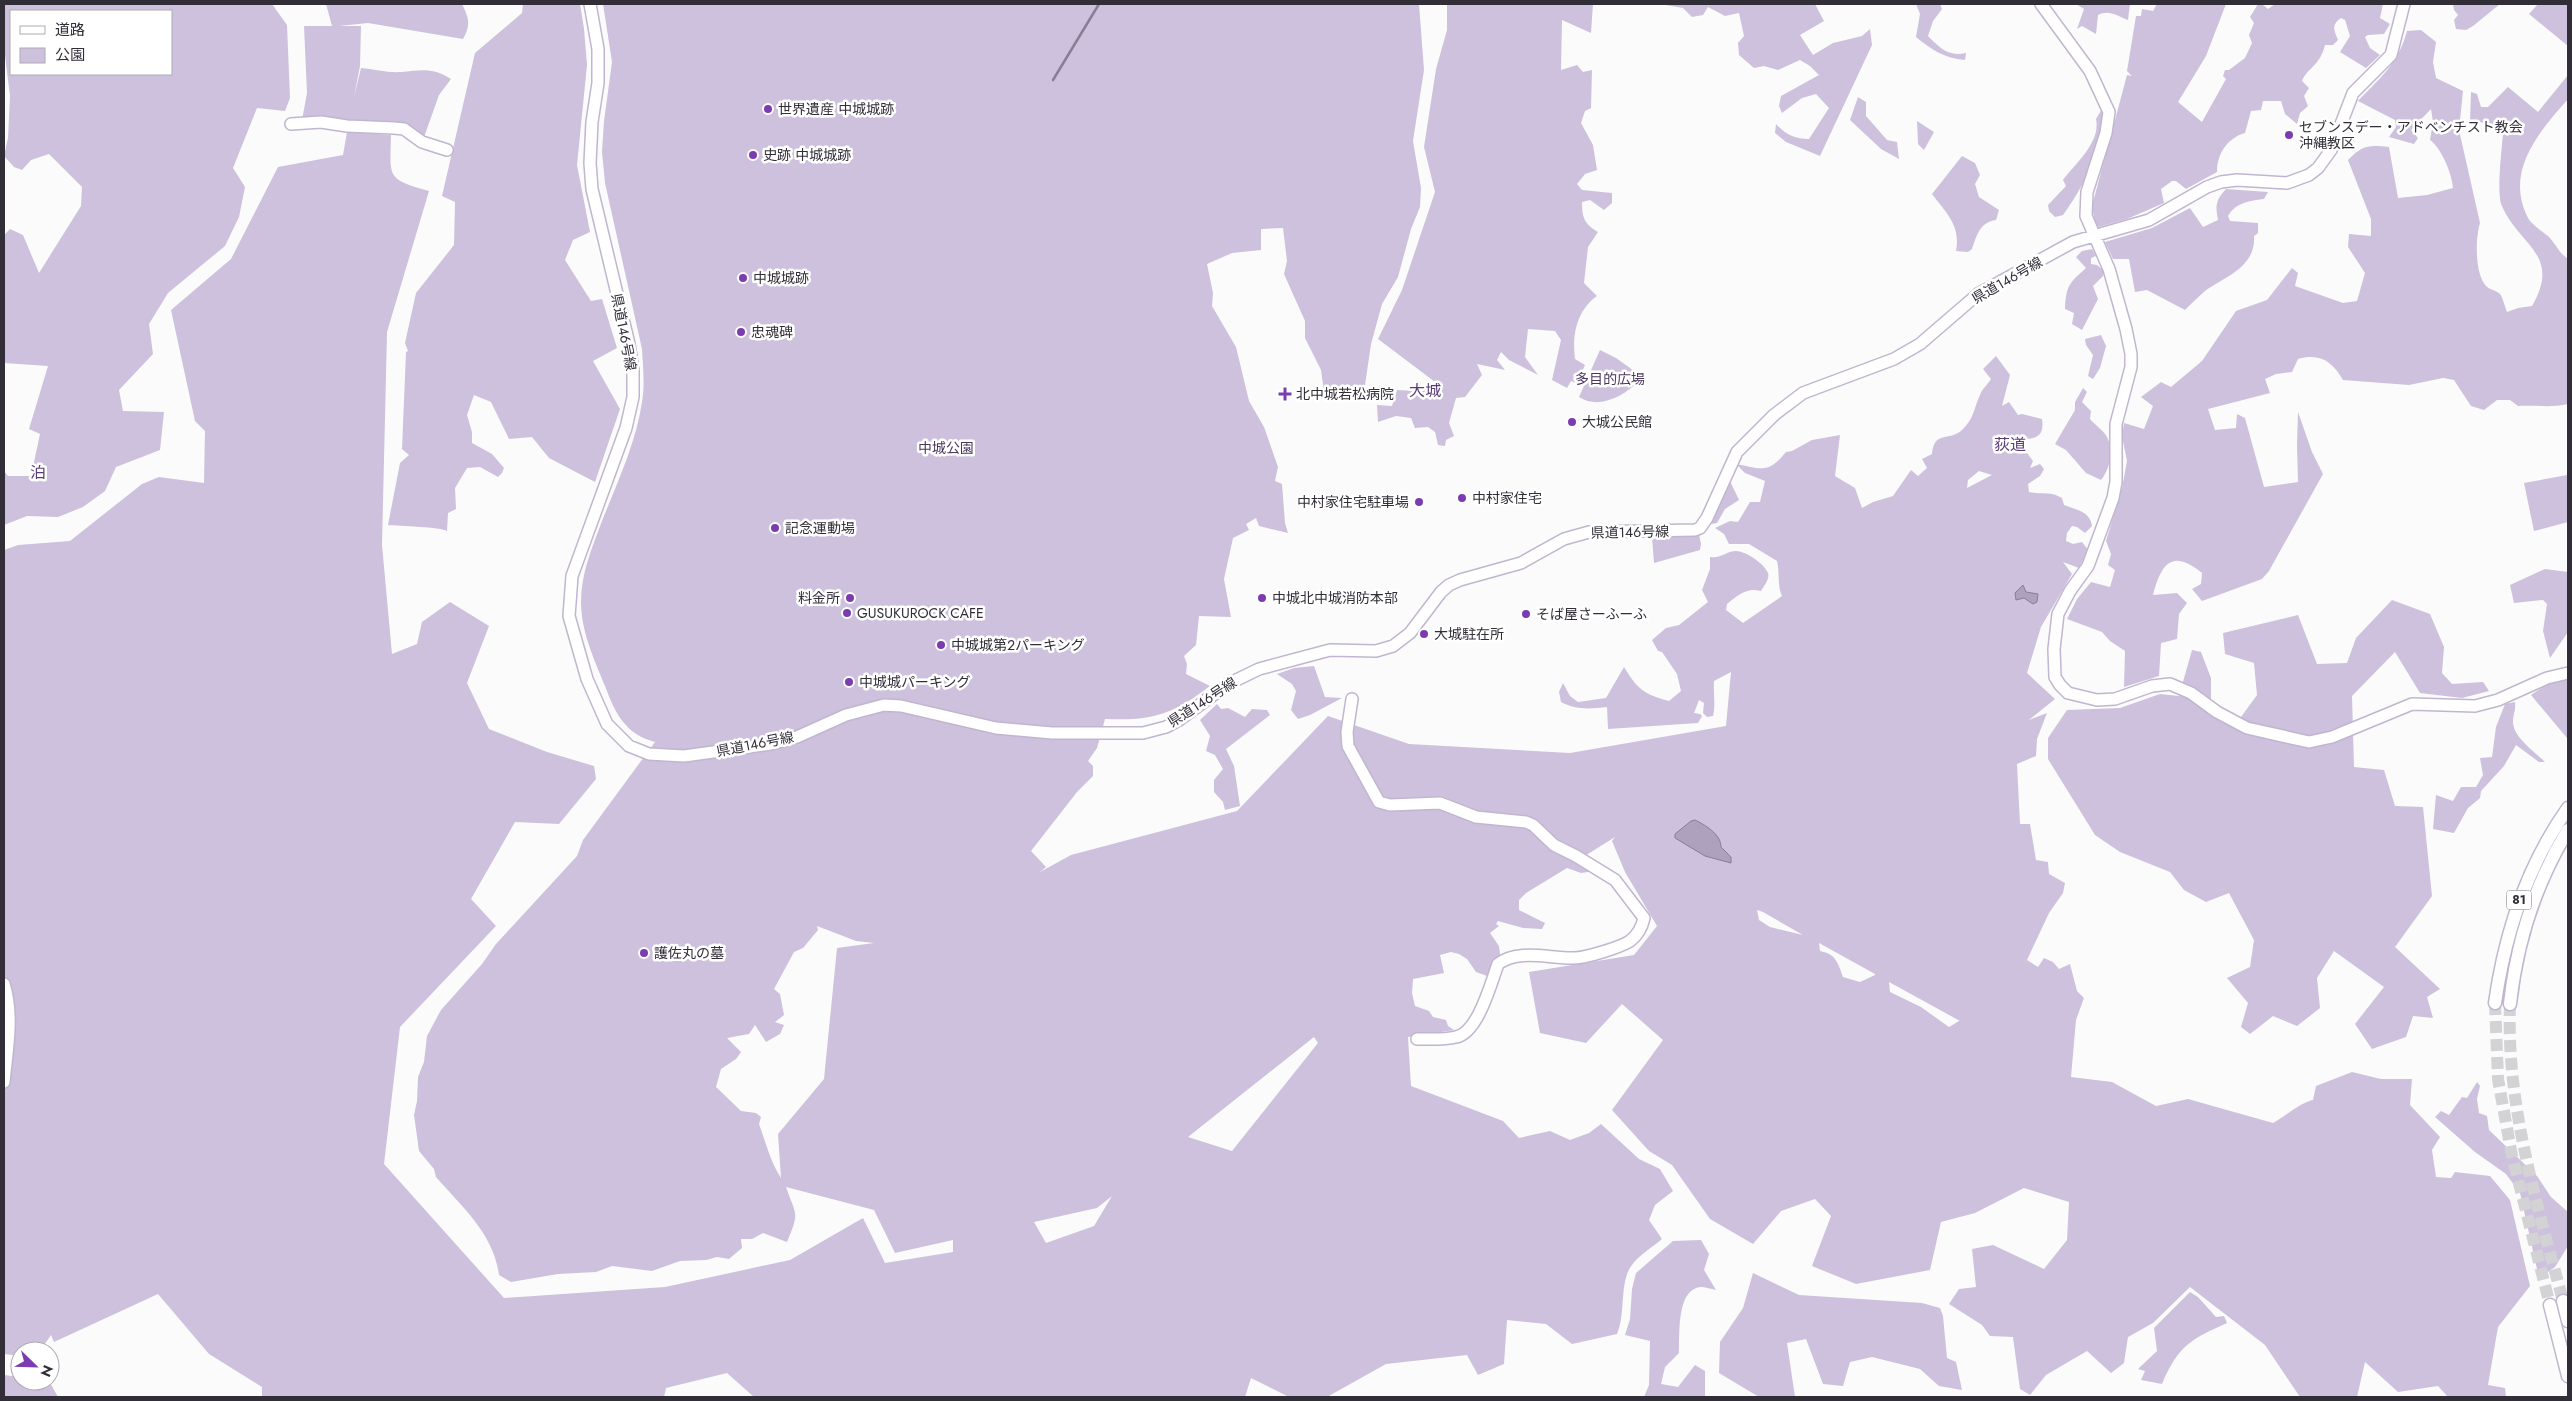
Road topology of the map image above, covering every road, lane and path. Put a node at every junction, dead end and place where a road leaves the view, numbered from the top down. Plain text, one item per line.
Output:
1 (590, 4) edge
2 (2041, 4) edge
3 (2404, 4) edge
4 (291, 124) dead end
5 (447, 150) dead end
6 (2093, 236) junction
7 (2568, 673) edge
8 (1352, 699) dead end
9 (2568, 808) edge
10 (2568, 830) edge
11 (4, 984) edge
12 (2495, 1003) tunnel mouth
13 (2510, 1004) tunnel mouth
14 (1416, 1039) dead end
15 (4, 1082) edge
16 (2563, 1301) tunnel mouth
17 (2550, 1305) tunnel mouth
18 (2568, 1321) edge
19 (2568, 1376) edge

1 - 6 main road, 県道146号線
2 - 6 main road
3 - 6 main road, 県道146号線
4 - 5 main road
6 - 7 main road
8 - 14 main road
9 - 12 main road, 81
10 - 13 main road, 81
11 - 15 main road
16 - 18 main road
17 - 19 main road

